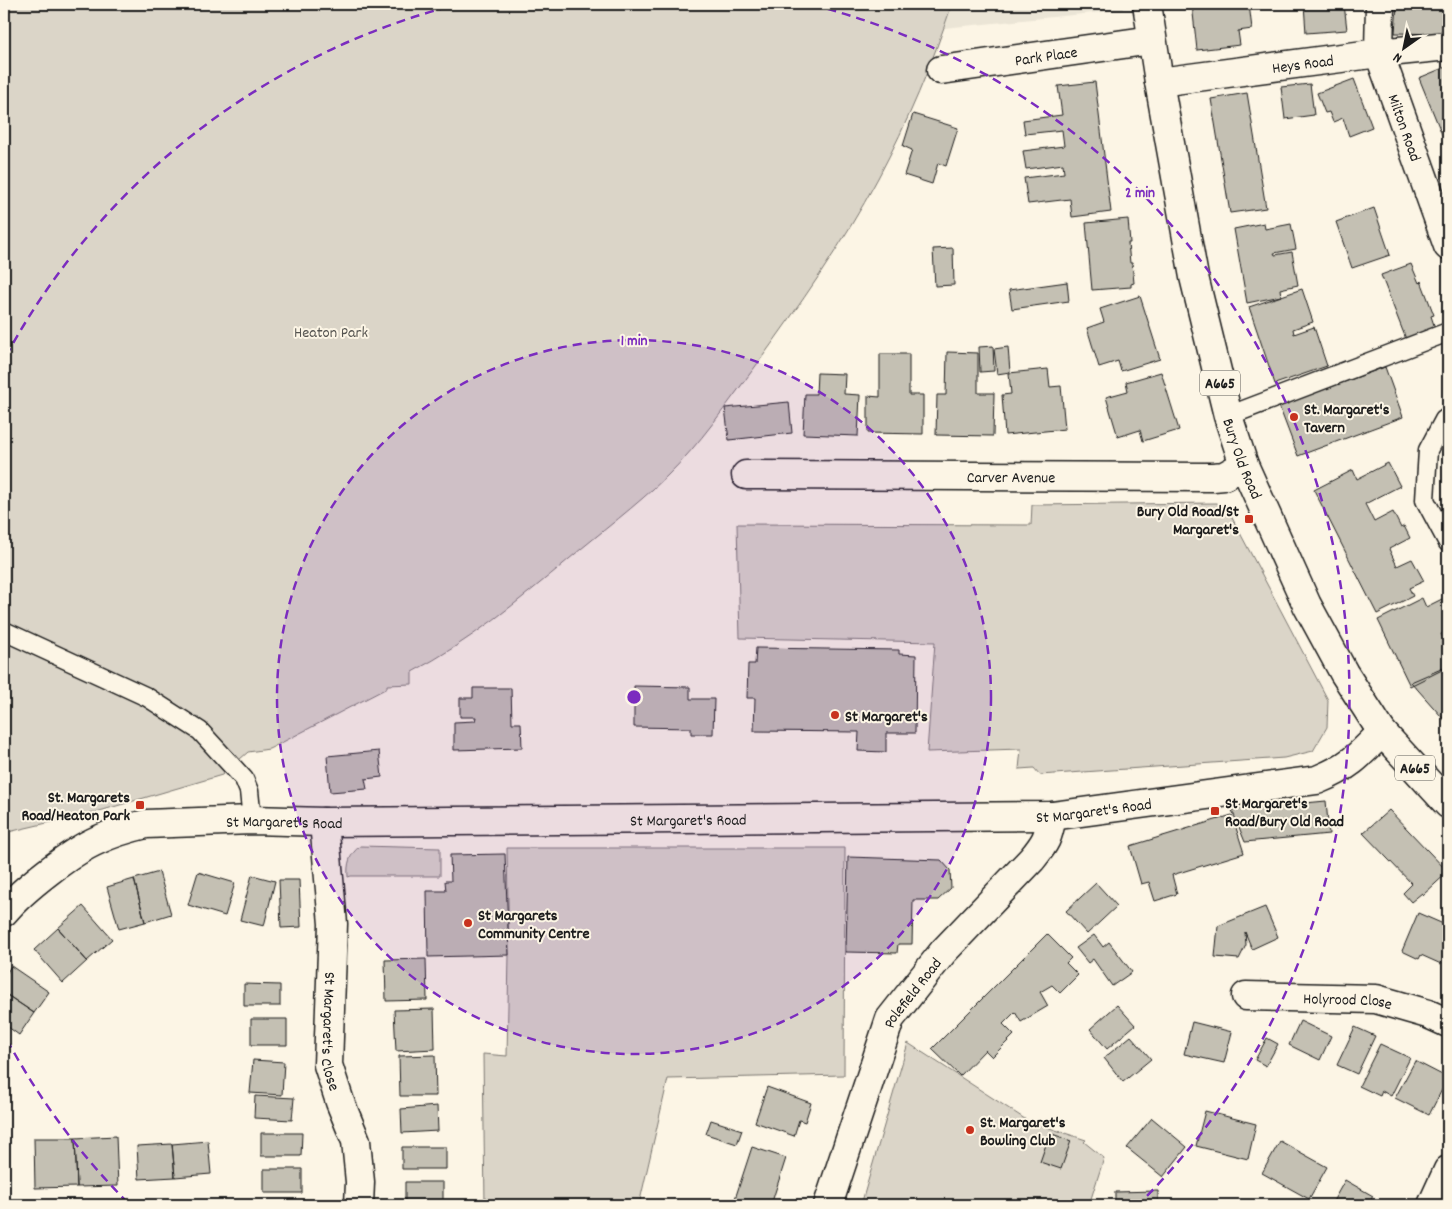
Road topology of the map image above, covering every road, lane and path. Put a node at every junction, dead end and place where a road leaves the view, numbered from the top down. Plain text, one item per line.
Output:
1 (1147, 4) edge
2 (1380, 4) edge
3 (1152, 40) junction
4 (1448, 46) edge
5 (1379, 53) junction
6 (941, 70) dead end
7 (1158, 82) junction
8 (1448, 246) edge
9 (1448, 332) edge
10 (1228, 416) junction
11 (1448, 417) edge
12 (1244, 465) junction
13 (746, 475) dead end
14 (1448, 543) edge
15 (4, 631) edge
16 (1382, 732) junction
17 (1448, 804) edge
18 (1052, 816) junction
19 (252, 820) junction
20 (324, 822) junction
21 (4, 912) edge
22 (1246, 996) dead end
23 (1448, 1024) edge
24 (1448, 1170) edge
25 (359, 1205) edge
26 (828, 1205) edge
27 (1432, 1205) edge

1 - 3 street, Bury Old Road / A665
2 - 5 street, Milton Road
3 - 6 street, Park Place
3 - 7 street, Bury Old Road / A665
4 - 5 street, Heys Road
5 - 7 street, Heys Road
5 - 8 street, Milton Road
7 - 10 street, Bury Old Road / A665
9 - 10 lane
10 - 12 street, Bury Old Road / A665
11 - 14 lane
12 - 13 street, Carver Avenue
12 - 16 street, Bury Old Road / A665
15 - 19 lane
16 - 17 street, Bury Old Road / A665
16 - 18 street, St Margaret's Road
18 - 20 street, St Margaret's Road
18 - 26 street, Polefield Road
19 - 20 street, St Margaret's Road
19 - 21 street, St Margaret's Road
20 - 25 street, St Margaret's Close
22 - 23 street, Holyrood Close
24 - 27 street

